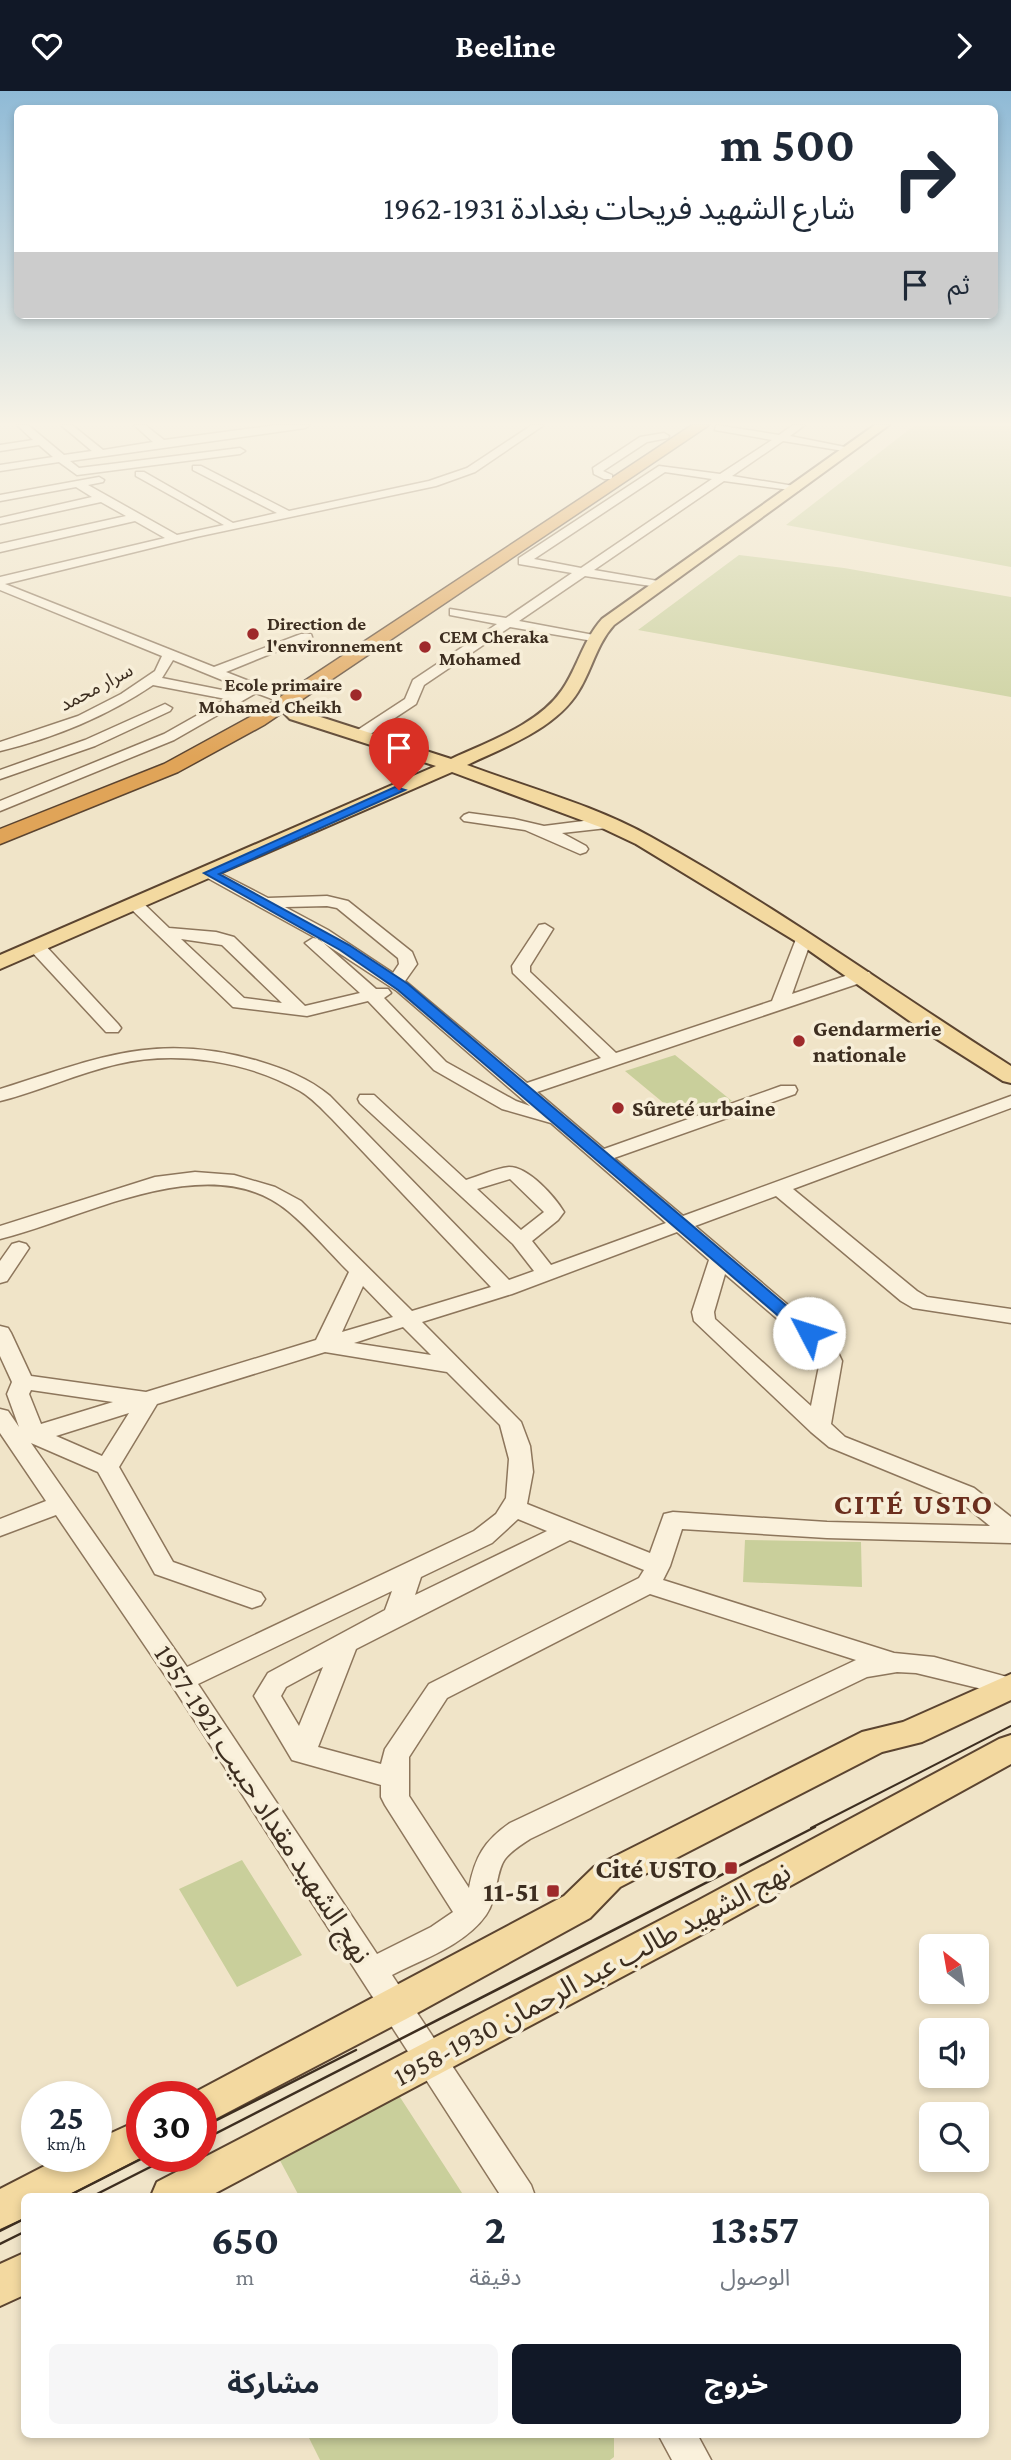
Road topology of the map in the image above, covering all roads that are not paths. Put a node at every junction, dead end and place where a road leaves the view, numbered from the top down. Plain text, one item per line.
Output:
1 (55, 536) edge
2 (177, 536) edge
3 (178, 536) edge
4 (522, 536) edge
5 (529, 536) edge
6 (561, 536) edge
7 (635, 536) edge
8 (729, 536) edge
9 (172, 537) junction
10 (0, 548) edge
11 (583, 571) junction
12 (0, 576) edge
13 (0, 583) edge
14 (660, 585) junction
15 (454, 613) dead end
16 (507, 622) junction
17 (306, 637) dead end
18 (594, 639) junction
19 (169, 654) junction
20 (213, 672) junction
21 (150, 680) junction
22 (254, 688) junction
23 (237, 697) junction
24 (122, 699) junction
25 (282, 699) junction
26 (165, 708) junction
27 (206, 716) junction
28 (257, 721) junction
29 (356, 738) junction
30 (0, 747) edge
31 (53, 756) junction
32 (449, 767) junction
33 (87, 772) junction
34 (0, 775) edge
35 (0, 806) edge
36 (469, 818) dead end
37 (607, 823) junction
38 (0, 826) edge
39 (547, 830) junction
40 (0, 837) edge
41 (580, 849) dead end
42 (210, 873) junction
43 (265, 903) junction
44 (136, 905) junction
45 (545, 929) dead end
46 (164, 932) junction
47 (804, 937) junction
48 (313, 943) dead end
49 (37, 947) junction
50 (0, 963) edge
51 (863, 976) junction
52 (399, 984) junction
53 (372, 995) junction
54 (780, 1004) junction
55 (300, 1010) junction
56 (112, 1028) dead end
57 (613, 1060) junction
58 (1011, 1076) edge
59 (525, 1090) junction
60 (788, 1090) dead end
61 (0, 1095) edge
62 (368, 1098) dead end
63 (1011, 1102) edge
64 (562, 1122) junction
65 (601, 1156) junction
66 (464, 1187) junction
67 (779, 1188) junction
68 (681, 1224) junction
69 (0, 1233) edge
70 (520, 1240) junction
71 (19, 1248) dead end
72 (720, 1258) junction
73 (360, 1271) junction
74 (547, 1274) junction
75 (0, 1277) edge
76 (505, 1289) junction
77 (1011, 1315) edge
78 (409, 1319) junction
79 (0, 1333) edge
80 (325, 1345) junction
81 (456, 1366) junction
82 (23, 1382) junction
83 (148, 1400) junction
84 (0, 1416) edge
85 (819, 1427) junction
86 (25, 1438) junction
87 (107, 1467) junction
88 (61, 1504) junction
89 (514, 1508) junction
90 (0, 1528) edge
91 (570, 1530) junction
92 (1011, 1533) edge
93 (410, 1573) junction
94 (653, 1575) junction
95 (252, 1599) dead end
96 (396, 1615) junction
97 (345, 1643) junction
98 (888, 1661) junction
99 (182, 1680) junction
100 (1010, 1686) edge
101 (1011, 1748) edge
102 (302, 1753) junction
103 (393, 1778) junction
104 (470, 1913) junction
105 (372, 1971) junction
106 (395, 2006) junction
107 (430, 2061) junction
108 (217, 2098) edge
109 (126, 2145) edge
110 (33, 2193) edge
111 (177, 2193) edge
112 (517, 2193) edge
113 (21, 2199) edge
114 (0, 2210) edge
115 (21, 2274) edge
116 (0, 2285) edge

1 - 10 street
2 - 9 street
3 - 9 street
4 - 25 highway
5 - 25 highway
6 - 11 street
7 - 11 street
8 - 14 main road
9 - 12 street
9 - 13 street
11 - 14 street
11 - 16 street
13 - 19 street
14 - 18 main road
15 - 16 street
16 - 18 street
16 - 29 street
17 - 20 street
18 - 32 main road
19 - 20 street
19 - 21 street, سرار محمد
20 - 22 street
21 - 23 street
21 - 24 street, سرار محمد
22 - 23 street
22 - 25 street
23 - 27 street
24 - 26 street
24 - 30 street, سرار محمد
25 - 28 highway
25 - 29 main road
25 - 38 highway
26 - 27 street
26 - 31 street
27 - 33 street
28 - 29 main road
28 - 40 highway
29 - 32 main road
31 - 33 street
31 - 34 street
32 - 37 main road
32 - 42 main road
33 - 35 street
36 - 39 street
37 - 39 street
37 - 47 main road
39 - 41 street
42 - 43 street
42 - 44 main road
43 - 52 street
43 - 52 street
44 - 46 street
44 - 49 main road
45 - 57 street
46 - 55 street
46 - 55 street
47 - 51 main road
47 - 54 street
48 - 53 street
49 - 50 main road
49 - 56 street
51 - 54 street
51 - 58 main road
52 - 53 street
52 - 59 street
53 - 55 street
53 - 64 street
54 - 57 street
57 - 59 street
59 - 64 street
60 - 65 street
61 - 76 street
62 - 66 street
63 - 67 street
64 - 65 street
65 - 68 street
66 - 70 street
66 - 70 street
67 - 68 street
67 - 77 street
68 - 72 street
68 - 74 street
69 - 73 street
70 - 74 street
71 - 75 street
72 - 85 street
72 - 85 street
73 - 78 street
73 - 80 street
74 - 76 street
76 - 78 street
78 - 80 street
78 - 81 street
79 - 82 street
80 - 81 street
80 - 83 street
81 - 89 street
82 - 83 street
82 - 86 street
83 - 86 street
83 - 87 street
84 - 86 street, نهج الشهيد مقداد حبيب 1921-1957
85 - 92 street
86 - 87 street
86 - 88 street, نهج الشهيد مقداد حبيب 1921-1957
87 - 95 street
88 - 90 street
88 - 99 street, نهج الشهيد مقداد حبيب 1921-1957
89 - 91 street
89 - 93 street
91 - 94 street
91 - 96 street
92 - 94 street
93 - 96 street
93 - 99 street
94 - 98 street
94 - 103 street
96 - 97 street
97 - 102 street
97 - 102 street
98 - 100 street
98 - 104 street
99 - 105 street, نهج الشهيد مقداد حبيب 1921-1957
100 - 106 main road
101 - 107 main road, نهج الشهيد طالب عبد الرحمان 1930-1958
102 - 103 street
103 - 104 street
104 - 105 street
105 - 106 street, نهج الشهيد مقداد حبيب 1921-1957
106 - 107 street, نهج الشهيد مقداد حبيب 1921-1957
106 - 108 main road
107 - 111 main road, نهج الشهيد طالب عبد الرحمان 1930-1958
107 - 112 street, نهج الشهيد مقداد حبيب 1921-1957
109 - 110 main road
113 - 114 main road
115 - 116 main road

